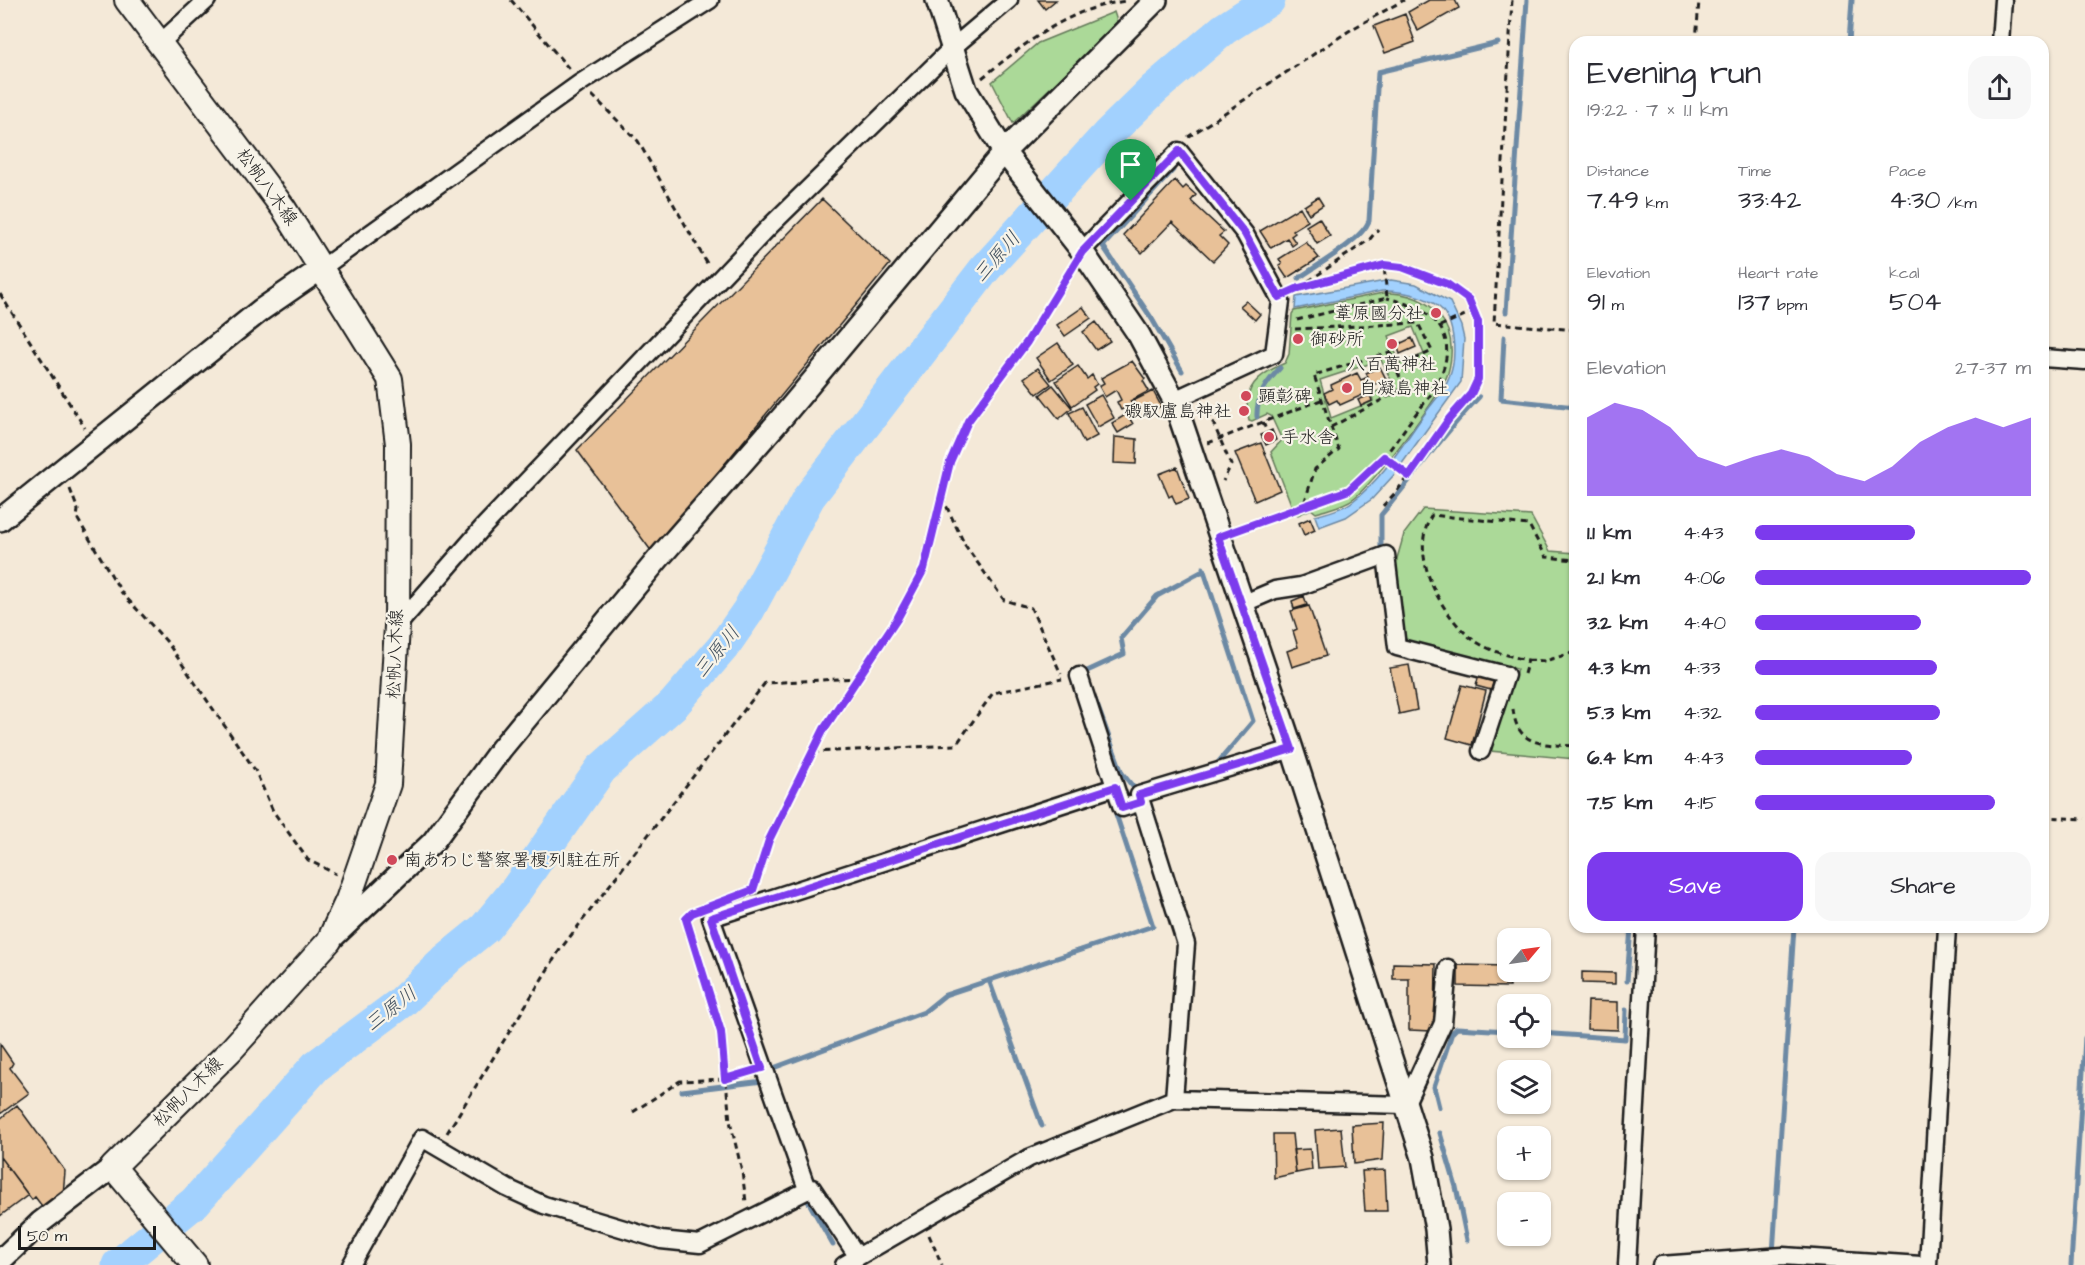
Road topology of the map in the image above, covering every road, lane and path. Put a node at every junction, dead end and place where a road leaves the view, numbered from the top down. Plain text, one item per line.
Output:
1 (207, 0) edge
2 (511, 0) edge
3 (710, 0) edge
4 (937, 0) edge
5 (1009, 0) edge
6 (1132, 0) edge
7 (1156, 0) edge
8 (1404, 0) edge
9 (1512, 0) edge
10 (1699, 0) edge
11 (2002, 0) edge
12 (127, 3) edge
13 (1696, 36) edge
14 (2000, 36) edge
15 (158, 45) junction
16 (951, 49) junction
17 (580, 83) junction
18 (966, 90) junction
19 (1179, 151) junction
20 (1004, 152) junction
21 (1378, 229) dead end
22 (1078, 247) junction
23 (1384, 265) junction
24 (322, 268) junction
25 (717, 281) junction
26 (1299, 288) junction
27 (0, 294) edge
28 (1279, 297) junction
29 (1388, 298) junction
30 (1474, 311) junction
31 (1440, 326) junction
32 (1277, 327) junction
33 (1569, 329) edge
34 (2049, 358) edge
35 (2085, 361) edge
36 (1396, 368) junction
37 (1174, 400) junction
38 (1321, 400) junction
39 (1263, 422) junction
40 (1331, 427) junction
41 (1266, 430) dead end
42 (1220, 439) junction
43 (96, 444) junction
44 (1190, 450) junction
45 (1384, 457) junction
46 (62, 470) junction
47 (1409, 476) junction
48 (1218, 490) dead end
49 (942, 495) junction
50 (1304, 504) junction
51 (1380, 509) dead end
52 (0, 520) edge
53 (1218, 537) junction
54 (1569, 559) edge
55 (1242, 604) junction
56 (397, 626) junction
57 (1569, 654) edge
58 (1528, 660) junction
59 (1071, 677) junction
60 (858, 678) junction
61 (1522, 680) dead end
62 (1516, 700) dead end
63 (1569, 745) edge
64 (1292, 749) junction
65 (1481, 751) dead end
66 (813, 752) junction
67 (1115, 787) junction
68 (1141, 802) junction
69 (2049, 817) edge
70 (2085, 819) edge
71 (354, 882) junction
72 (753, 890) dead end
73 (702, 909) dead end
74 (1646, 933) edge
75 (1947, 933) edge
76 (329, 941) junction
77 (1448, 968) dead end
78 (762, 1068) junction
79 (725, 1079) junction
80 (1174, 1099) junction
81 (1406, 1105) junction
82 (633, 1112) dead end
83 (439, 1148) junction
84 (118, 1174) junction
85 (807, 1189) junction
86 (923, 1219) junction
87 (748, 1222) junction
88 (0, 1261) edge
89 (851, 1261) edge
90 (195, 1265) edge
91 (351, 1265) edge
92 (942, 1265) edge
93 (1439, 1265) edge
94 (1626, 1265) edge
95 (1661, 1265) edge
96 (1921, 1265) edge
97 (1928, 1265) edge

1 - 15 street
2 - 17 path
3 - 17 street
4 - 16 street
5 - 16 street
6 - 18 path
7 - 20 street
8 - 19 path
9 - 33 path
10 - 13 path
11 - 14 street
12 - 15 main road, 松帆八木線
15 - 24 main road, 松帆八木線
16 - 18 street
16 - 25 street
17 - 24 street
17 - 25 path
18 - 20 street
19 - 22 street
19 - 28 street
20 - 22 street
20 - 76 street
21 - 26 path
22 - 37 street
22 - 49 path
23 - 26 path
23 - 29 path
23 - 30 path
24 - 43 street
24 - 56 main road, 松帆八木線
25 - 56 street
26 - 28 path
27 - 43 path
28 - 32 street
29 - 31 path
29 - 32 path
30 - 31 path
30 - 47 path
31 - 45 path
32 - 36 path
32 - 37 street
34 - 35 street
36 - 38 path
36 - 40 path
37 - 42 path
37 - 44 street
38 - 39 path
38 - 40 path
39 - 41 path
39 - 42 path
40 - 50 path
42 - 44 path
42 - 48 path
43 - 46 street
44 - 53 street
45 - 47 path
45 - 50 path
46 - 52 street
46 - 71 path
47 - 51 path
49 - 59 path
49 - 60 path
50 - 53 path
53 - 55 street
54 - 58 path
55 - 64 street
55 - 65 street
56 - 71 main road, 松帆八木線
57 - 58 path
58 - 61 path
59 - 66 path
59 - 67 street
60 - 66 path
60 - 83 path
62 - 63 path
64 - 68 street
64 - 81 street
66 - 72 path
67 - 68 street
67 - 78 street
68 - 80 street
69 - 70 path
71 - 76 main road, 松帆八木線
73 - 79 path
74 - 94 street
75 - 97 street
76 - 84 main road, 松帆八木線
77 - 81 street
78 - 79 path
78 - 85 street
79 - 82 path
79 - 87 path
80 - 81 street
80 - 86 street
81 - 93 street
83 - 87 street
83 - 91 street
84 - 88 street
84 - 90 main road
85 - 87 street
85 - 89 street
86 - 89 street
86 - 92 path
95 - 96 street

